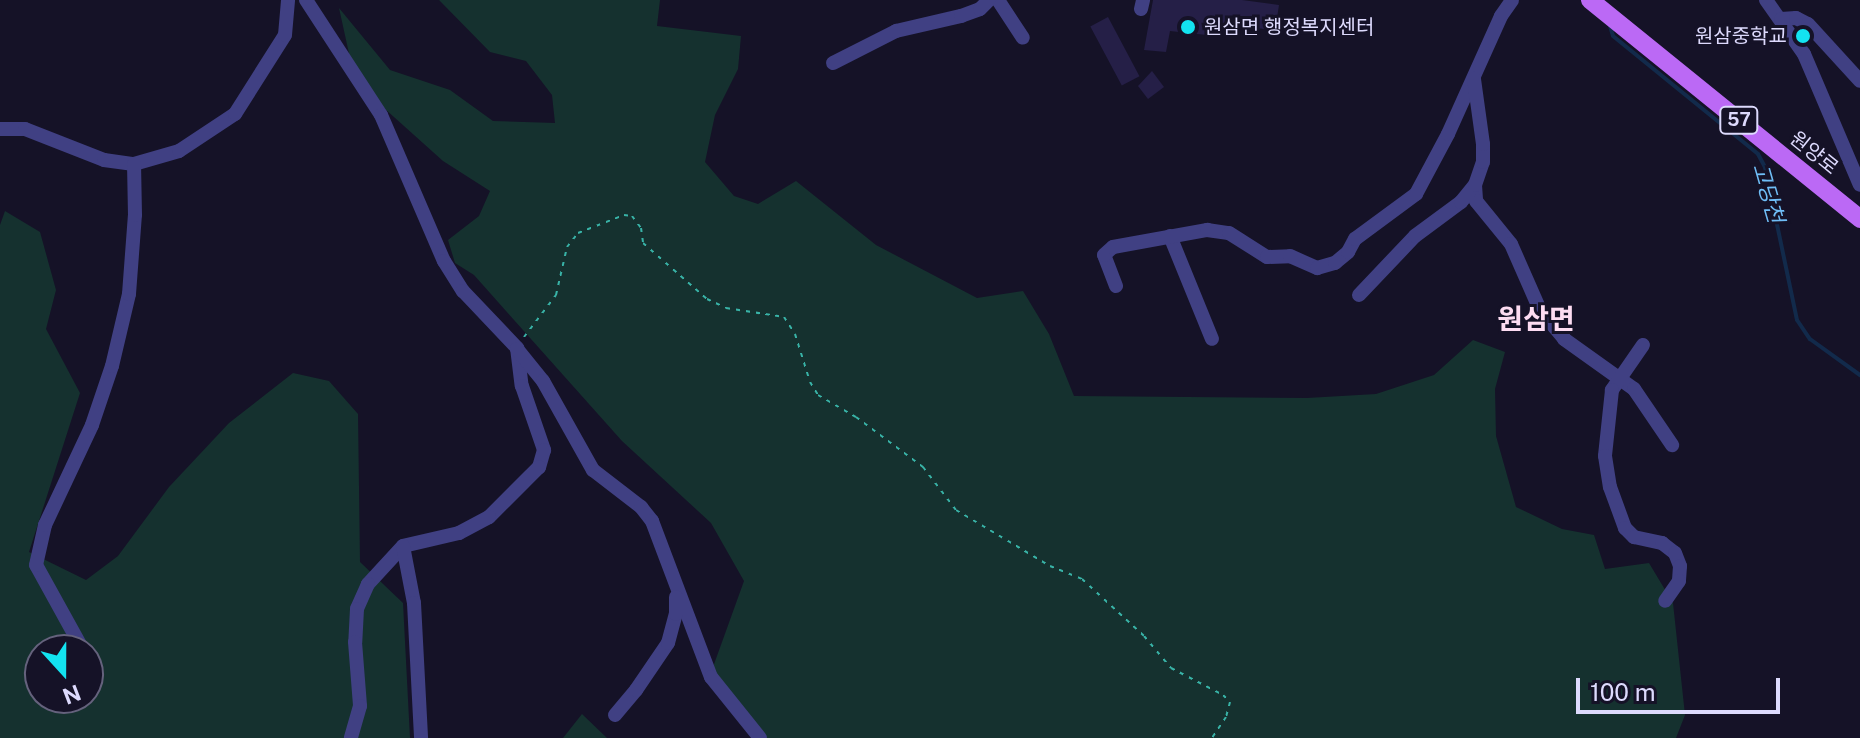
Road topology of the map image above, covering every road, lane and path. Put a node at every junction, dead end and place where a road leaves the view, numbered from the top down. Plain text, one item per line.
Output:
1 (288, 0) edge
2 (306, 0) edge
3 (989, 0) edge
4 (998, 0) edge
5 (1512, 0) edge
6 (1766, 0) edge
7 (1594, 3) edge
8 (1781, 19) junction
9 (1023, 38) dead end
10 (833, 63) dead end
11 (1474, 75) junction
12 (1860, 81) edge
13 (0, 129) edge
14 (134, 164) junction
15 (1475, 185) junction
16 (1860, 185) edge
17 (1860, 219) edge
18 (1170, 236) junction
19 (1116, 286) dead end
20 (1359, 295) dead end
21 (1212, 339) dead end
22 (1643, 345) dead end
23 (515, 347) junction
24 (1617, 378) junction
25 (1672, 445) dead end
26 (403, 546) junction
27 (675, 588) junction
28 (1665, 601) dead end
29 (74, 634) edge
30 (615, 715) dead end
31 (351, 738) edge
32 (421, 738) edge
33 (760, 738) edge
34 (1212, 738) edge

1 - 14 street
2 - 23 street
3 - 10 street
4 - 9 street
5 - 11 street
6 - 8 street
7 - 17 main road, 원양로 / 57
8 - 12 street
8 - 16 street
11 - 15 street
11 - 18 street
13 - 14 street
14 - 29 street
15 - 20 street
15 - 24 street
18 - 19 street
18 - 21 street
22 - 24 street
23 - 26 street
23 - 27 street
23 - 34 path
24 - 25 street
24 - 28 street
26 - 31 street
26 - 32 street
27 - 30 street
27 - 33 street

